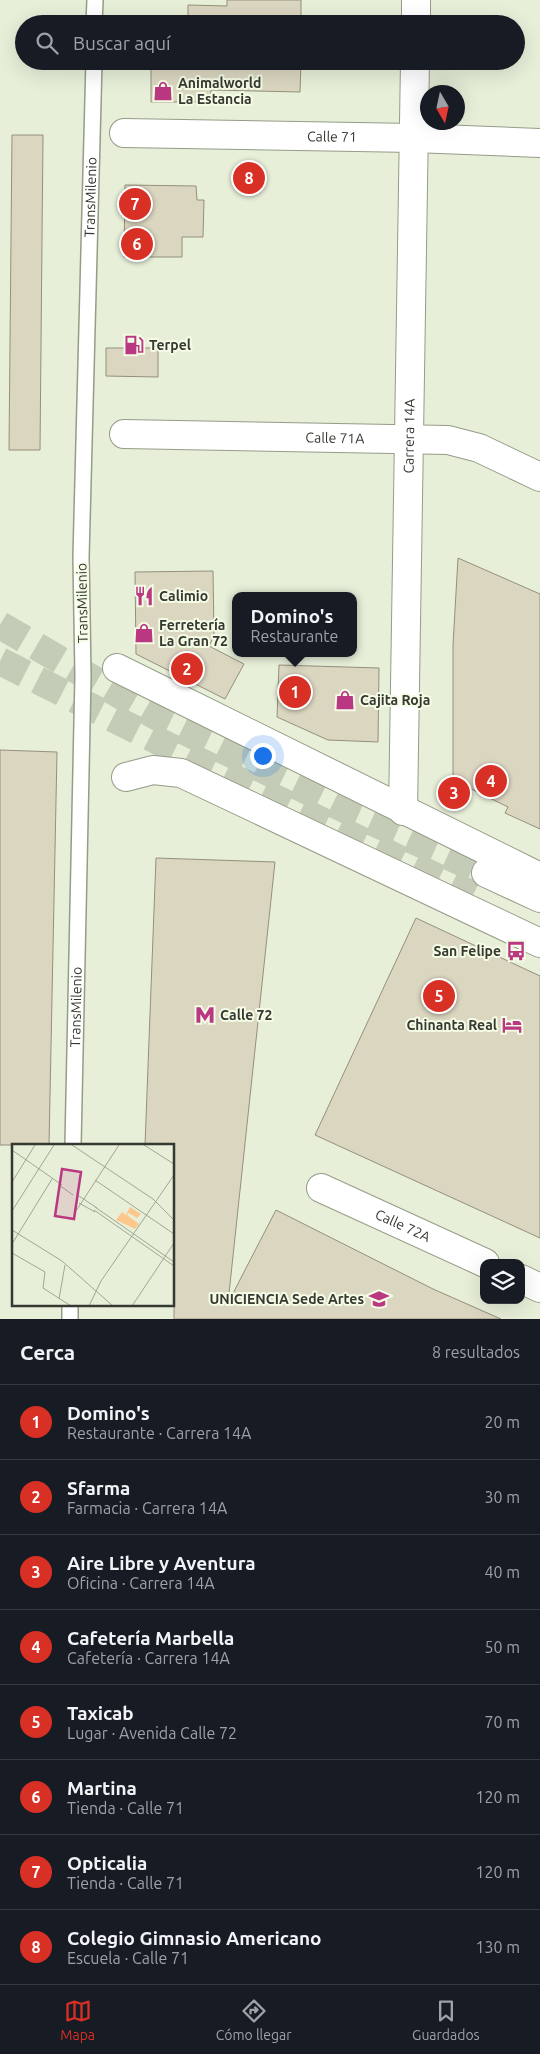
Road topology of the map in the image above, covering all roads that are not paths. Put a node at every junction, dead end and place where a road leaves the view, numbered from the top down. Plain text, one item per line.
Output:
1 (95, 0) edge
2 (416, 0) edge
3 (94, 15) edge
4 (416, 15) edge
5 (94, 70) edge
6 (415, 70) edge
7 (124, 133) dead end
8 (414, 138) junction
9 (540, 143) edge
10 (124, 434) dead end
11 (409, 440) junction
12 (540, 477) edge
13 (117, 668) dead end
14 (126, 777) dead end
15 (403, 811) junction
16 (540, 877) edge
17 (540, 898) edge
18 (540, 927) edge
19 (540, 942) edge
20 (73, 1144) edge
21 (321, 1188) dead end
22 (480, 1261) edge
23 (525, 1281) edge
24 (540, 1288) edge
25 (70, 1306) edge
26 (70, 1319) edge

1 - 3 lane
2 - 4 street
5 - 20 lane, TransMilenio
6 - 8 street, Carrera 14A
7 - 8 street, Calle 71
8 - 9 street, Calle 71
8 - 11 street, Carrera 14A
10 - 11 street, Calle 71A
11 - 12 street, Calle 71A
11 - 15 street, Carrera 14A
13 - 15 street
14 - 19 street
15 - 16 street
17 - 18 street
21 - 22 street, Calle 72A
23 - 24 street
25 - 26 lane

